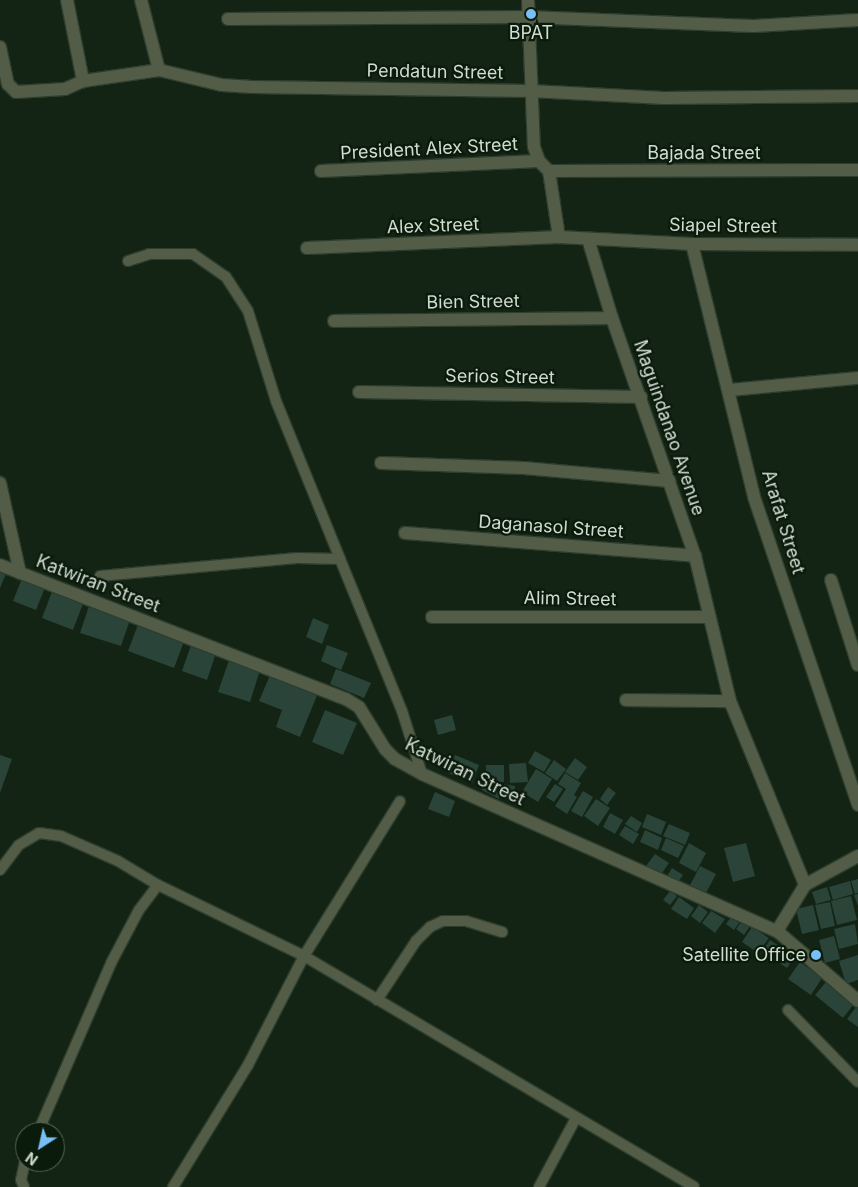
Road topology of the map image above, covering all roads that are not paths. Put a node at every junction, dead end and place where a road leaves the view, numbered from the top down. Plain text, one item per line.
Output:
1 (67, 0) edge
2 (141, 0) edge
3 (528, 0) edge
4 (528, 17) junction
5 (228, 18) dead end
6 (858, 20) edge
7 (0, 47) edge
8 (159, 70) junction
9 (83, 81) junction
10 (531, 91) junction
11 (858, 96) edge
12 (539, 161) junction
13 (858, 170) edge
14 (549, 171) junction
15 (321, 172) dead end
16 (559, 237) junction
17 (588, 239) junction
18 (692, 244) junction
19 (858, 245) edge
20 (307, 248) dead end
21 (128, 261) dead end
22 (612, 318) junction
23 (334, 321) dead end
24 (858, 378) edge
25 (730, 390) junction
26 (359, 392) dead end
27 (641, 397) junction
28 (381, 463) dead end
29 (669, 481) junction
30 (0, 483) edge
31 (405, 533) dead end
32 (695, 556) junction
33 (340, 559) junction
34 (0, 565) edge
35 (20, 573) junction
36 (100, 576) dead end
37 (831, 580) dead end
38 (432, 617) dead end
39 (707, 617) junction
40 (858, 665) edge
41 (626, 700) dead end
42 (730, 701) junction
43 (422, 774) junction
44 (400, 801) dead end
45 (858, 805) edge
46 (858, 856) edge
47 (0, 870) edge
48 (158, 884) junction
49 (805, 885) junction
50 (777, 931) junction
51 (502, 932) dead end
52 (304, 956) junction
53 (377, 1000) junction
54 (858, 1001) edge
55 (788, 1010) dead end
56 (858, 1082) edge
57 (576, 1118) junction
58 (42, 1122) edge
59 (23, 1172) edge
60 (24, 1187) edge
61 (173, 1187) edge
62 (539, 1187) edge
63 (694, 1187) edge

1 - 9 street
2 - 8 street
3 - 4 street
4 - 5 street
4 - 6 street
4 - 10 street
7 - 9 street, Pendatun Street
8 - 9 street, Pendatun Street
8 - 10 street, Pendatun Street
10 - 11 street, Pendatun Street
10 - 12 street
12 - 14 street
12 - 15 street, President Alex Street
13 - 14 street, Bajada Street
14 - 16 street
16 - 17 street
16 - 20 street, Alex Street
17 - 18 street, Siapel Street
17 - 22 street, Maguindanao Avenue
18 - 19 street, Siapel Street
18 - 25 street, Arafat Street
21 - 33 lane
22 - 23 street, Bien Street
22 - 27 street, Maguindanao Avenue
24 - 25 street
25 - 45 street, Arafat Street
26 - 27 street, Serios Street
27 - 29 street, Maguindanao Avenue
28 - 29 street
29 - 32 street, Maguindanao Avenue
30 - 35 street
31 - 32 street, Daganasol Street
32 - 39 street, Maguindanao Avenue
33 - 36 lane
33 - 43 lane
34 - 35 street, Katwiran Street
35 - 43 street, Katwiran Street
37 - 40 street
38 - 39 street, Alim Street
39 - 42 street, Maguindanao Avenue
41 - 42 street
42 - 49 street, Maguindanao Avenue
43 - 50 street, Katwiran Street
44 - 52 lane
46 - 49 street
47 - 48 lane
48 - 52 lane
48 - 58 lane
49 - 50 street
50 - 54 street, Katwiran Street
51 - 53 lane
52 - 53 lane
52 - 61 lane
53 - 57 lane
55 - 56 lane
57 - 62 lane
57 - 63 lane
59 - 60 lane

